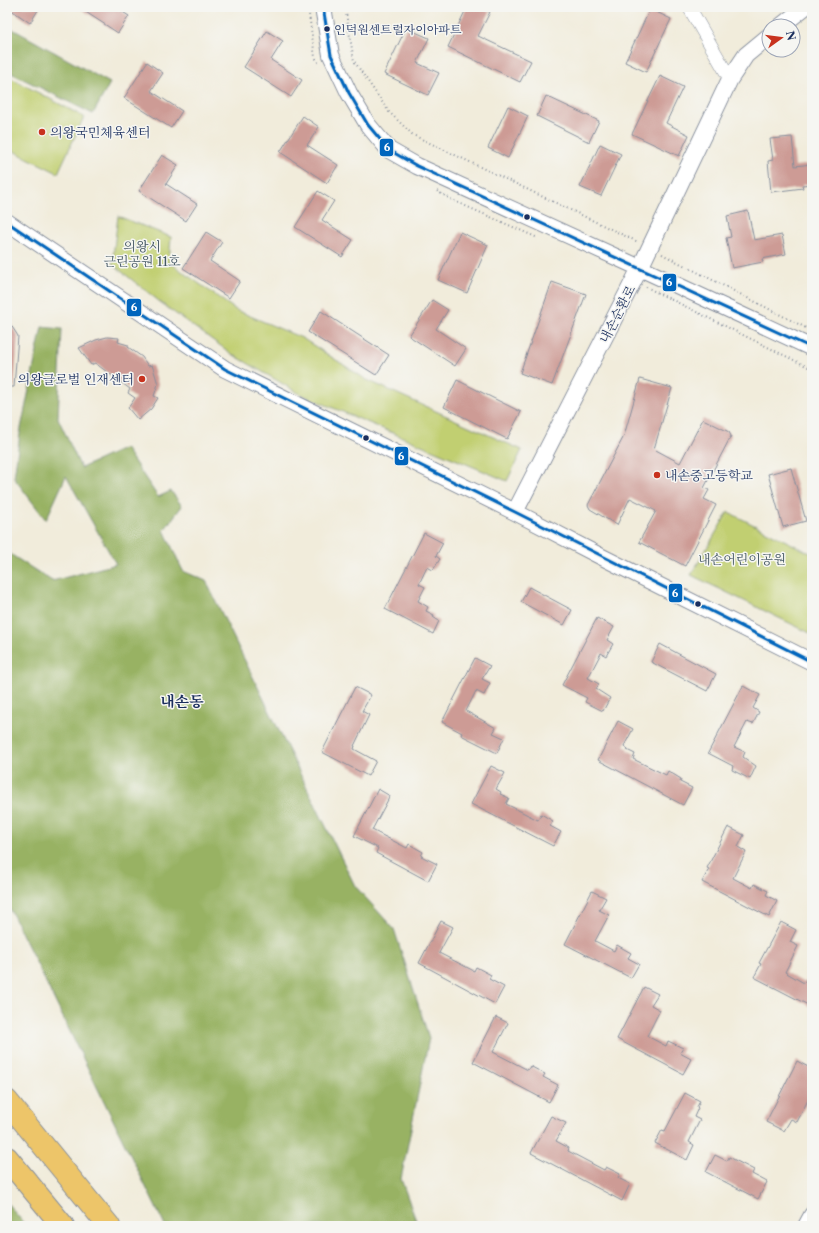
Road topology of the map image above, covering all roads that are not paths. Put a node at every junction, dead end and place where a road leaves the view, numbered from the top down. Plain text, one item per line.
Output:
1 (323, 7) edge
2 (689, 7) edge
3 (805, 7) edge
4 (791, 18) edge
5 (761, 43) edge
6 (730, 79) junction
7 (7, 222) edge
8 (640, 268) junction
9 (812, 348) edge
10 (514, 512) junction
11 (812, 662) edge
12 (7, 1101) edge
13 (7, 1158) edge
14 (812, 1215) edge
15 (63, 1226) edge
16 (109, 1226) edge
17 (806, 1226) edge

1 - 8 street
2 - 6 street
3 - 4 street
5 - 6 street, 내손순환로
6 - 8 street, 내손순환로
7 - 10 street
8 - 9 street
8 - 10 street, 내손순환로
10 - 11 street
12 - 16 highway
13 - 15 highway
14 - 17 street

